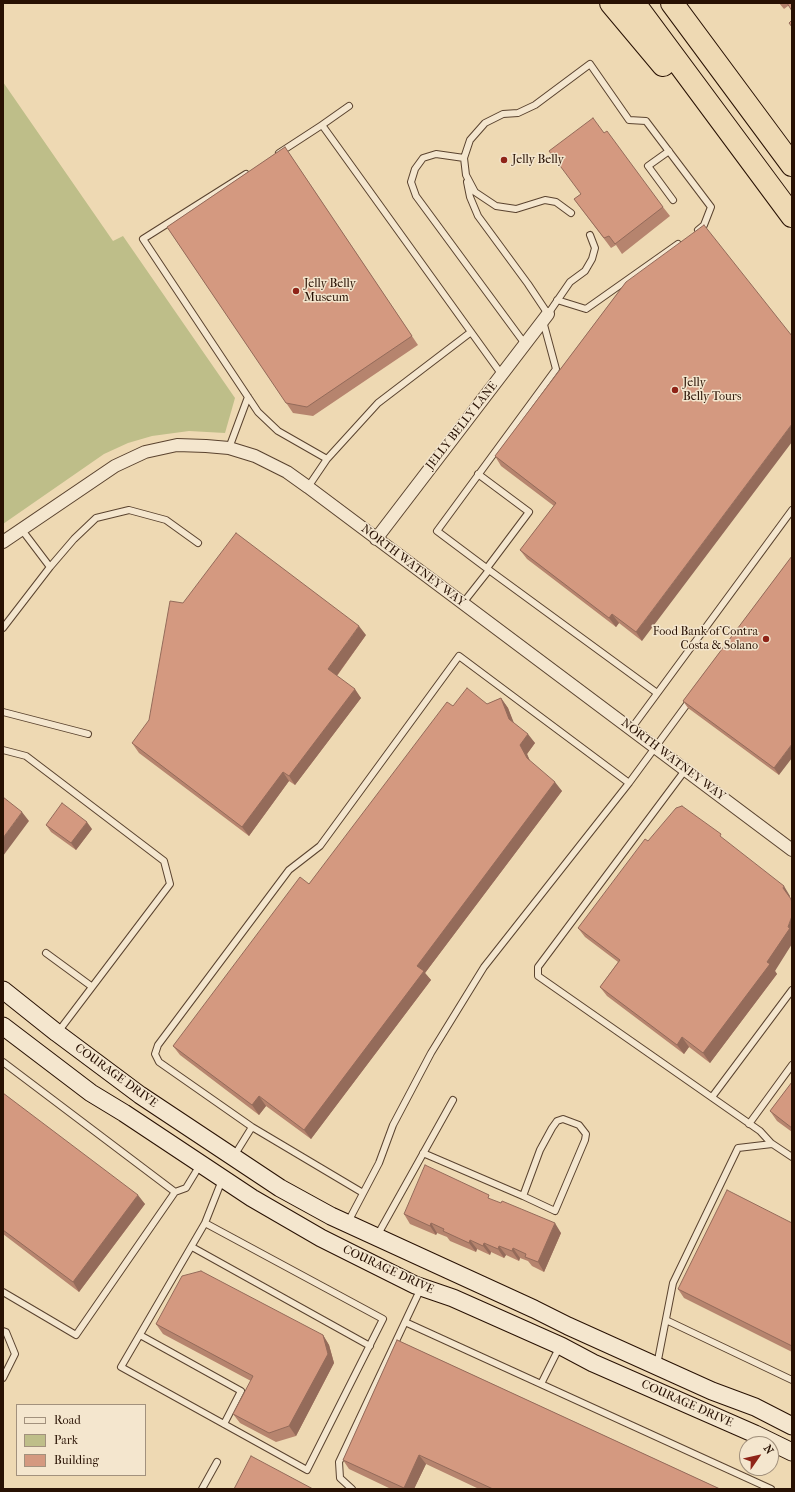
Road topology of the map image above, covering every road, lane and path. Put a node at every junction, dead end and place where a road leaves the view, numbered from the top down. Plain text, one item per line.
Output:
1 (611, 3) edge
2 (634, 3) edge
3 (672, 3) edge
4 (691, 3) edge
5 (744, 100) junction
6 (349, 106) dead end
7 (322, 125) junction
8 (669, 151) junction
9 (275, 155) edge
10 (464, 158) junction
11 (792, 165) edge
12 (756, 167) junction
13 (249, 172) edge
14 (466, 175) junction
15 (673, 200) dead end
16 (572, 212) dead end
17 (792, 216) edge
18 (692, 234) edge
19 (590, 235) dead end
20 (686, 239) edge
21 (557, 300) junction
22 (545, 317) junction
23 (471, 332) junction
24 (525, 344) junction
25 (502, 375) junction
26 (248, 397) junction
27 (229, 448) junction
28 (327, 459) junction
29 (478, 474) junction
30 (308, 487) junction
31 (792, 510) edge
32 (22, 530) junction
33 (376, 538) junction
34 (3, 542) edge
35 (198, 543) dead end
36 (50, 567) junction
37 (488, 569) junction
38 (463, 604) junction
39 (3, 628) edge
40 (657, 693) junction
41 (694, 695) edge
42 (3, 712) edge
43 (631, 729) junction
44 (88, 734) dead end
45 (656, 748) junction
46 (3, 750) edge
47 (686, 769) junction
48 (629, 783) junction
49 (792, 850) edge
50 (46, 953) dead end
51 (91, 986) junction
52 (3, 990) edge
53 (792, 990) edge
54 (3, 1026) edge
55 (57, 1033) junction
56 (3, 1062) edge
57 (792, 1065) edge
58 (712, 1097) junction
59 (453, 1100) dead end
60 (749, 1124) junction
61 (252, 1127) junction
62 (772, 1144) junction
63 (423, 1153) junction
64 (792, 1157) edge
65 (233, 1158) junction
66 (201, 1163) junction
67 (223, 1179) junction
68 (175, 1192) junction
69 (363, 1193) junction
70 (523, 1196) junction
71 (206, 1223) junction
72 (348, 1224) junction
73 (377, 1236) junction
74 (192, 1247) junction
75 (421, 1287) junction
76 (3, 1292) edge
77 (666, 1320) junction
78 (405, 1322) junction
79 (568, 1326) junction
80 (3, 1331) edge
81 (140, 1335) junction
82 (370, 1346) junction
83 (561, 1346) junction
84 (657, 1365) junction
85 (3, 1378) edge
86 (792, 1380) edge
87 (541, 1384) junction
88 (224, 1424) junction
89 (792, 1426) edge
90 (792, 1452) edge
91 (217, 1462) dead end
92 (202, 1489) edge
93 (352, 1489) edge
94 (771, 1489) edge

1 - 12 highway
2 - 12 highway
3 - 5 highway
4 - 5 highway
5 - 11 highway
6 - 7 lane
7 - 9 lane
7 - 23 lane
8 - 10 lane
8 - 15 lane
8 - 18 lane
10 - 14 lane
10 - 24 lane
12 - 17 highway
13 - 26 lane
14 - 16 lane
14 - 22 lane
19 - 21 lane
20 - 21 lane
21 - 22 lane
22 - 24 street, JELLY BELLY LANE
22 - 29 lane
23 - 25 lane
23 - 28 lane
24 - 25 street, JELLY BELLY LANE
25 - 33 street, JELLY BELLY LANE
26 - 27 lane
26 - 28 lane
27 - 30 street, NORTH WATNEY WAY
27 - 32 street, NORTH WATNEY WAY
28 - 30 lane
29 - 37 lane
29 - 37 lane
30 - 33 street, NORTH WATNEY WAY
31 - 40 lane
32 - 34 street, NORTH WATNEY WAY
32 - 36 lane
33 - 38 street, NORTH WATNEY WAY
35 - 36 lane
36 - 39 lane
37 - 38 lane
37 - 40 lane
38 - 43 street, NORTH WATNEY WAY
40 - 43 lane
41 - 45 lane
42 - 44 lane
43 - 45 street, NORTH WATNEY WAY
45 - 47 street, NORTH WATNEY WAY
45 - 48 lane
46 - 51 lane
47 - 49 street, NORTH WATNEY WAY
47 - 58 lane
48 - 61 lane
48 - 69 lane
50 - 51 lane
51 - 55 lane
52 - 55 street, COURAGE DRIVE
53 - 58 lane
54 - 66 street, COURAGE DRIVE
55 - 65 street, COURAGE DRIVE
56 - 68 lane
57 - 60 lane
58 - 60 lane
59 - 63 lane
60 - 62 lane
61 - 65 lane
61 - 69 lane
62 - 64 lane
62 - 77 lane
63 - 70 lane
63 - 73 lane
65 - 67 street
65 - 72 street, COURAGE DRIVE
66 - 67 street, COURAGE DRIVE
66 - 68 lane
67 - 71 lane
67 - 75 street, COURAGE DRIVE
68 - 76 lane
69 - 72 lane
70 - 70 lane
71 - 74 lane
71 - 82 lane
72 - 73 street, COURAGE DRIVE
73 - 79 street, COURAGE DRIVE
74 - 81 lane
74 - 82 lane
75 - 78 lane
75 - 83 street, COURAGE DRIVE
77 - 84 lane
77 - 86 lane
78 - 87 lane
78 - 93 lane
79 - 83 street
79 - 84 street, COURAGE DRIVE
80 - 85 lane
81 - 88 lane
81 - 88 lane
82 - 88 lane
83 - 87 lane
83 - 90 street, COURAGE DRIVE
84 - 89 street, COURAGE DRIVE
87 - 94 lane
91 - 92 lane

